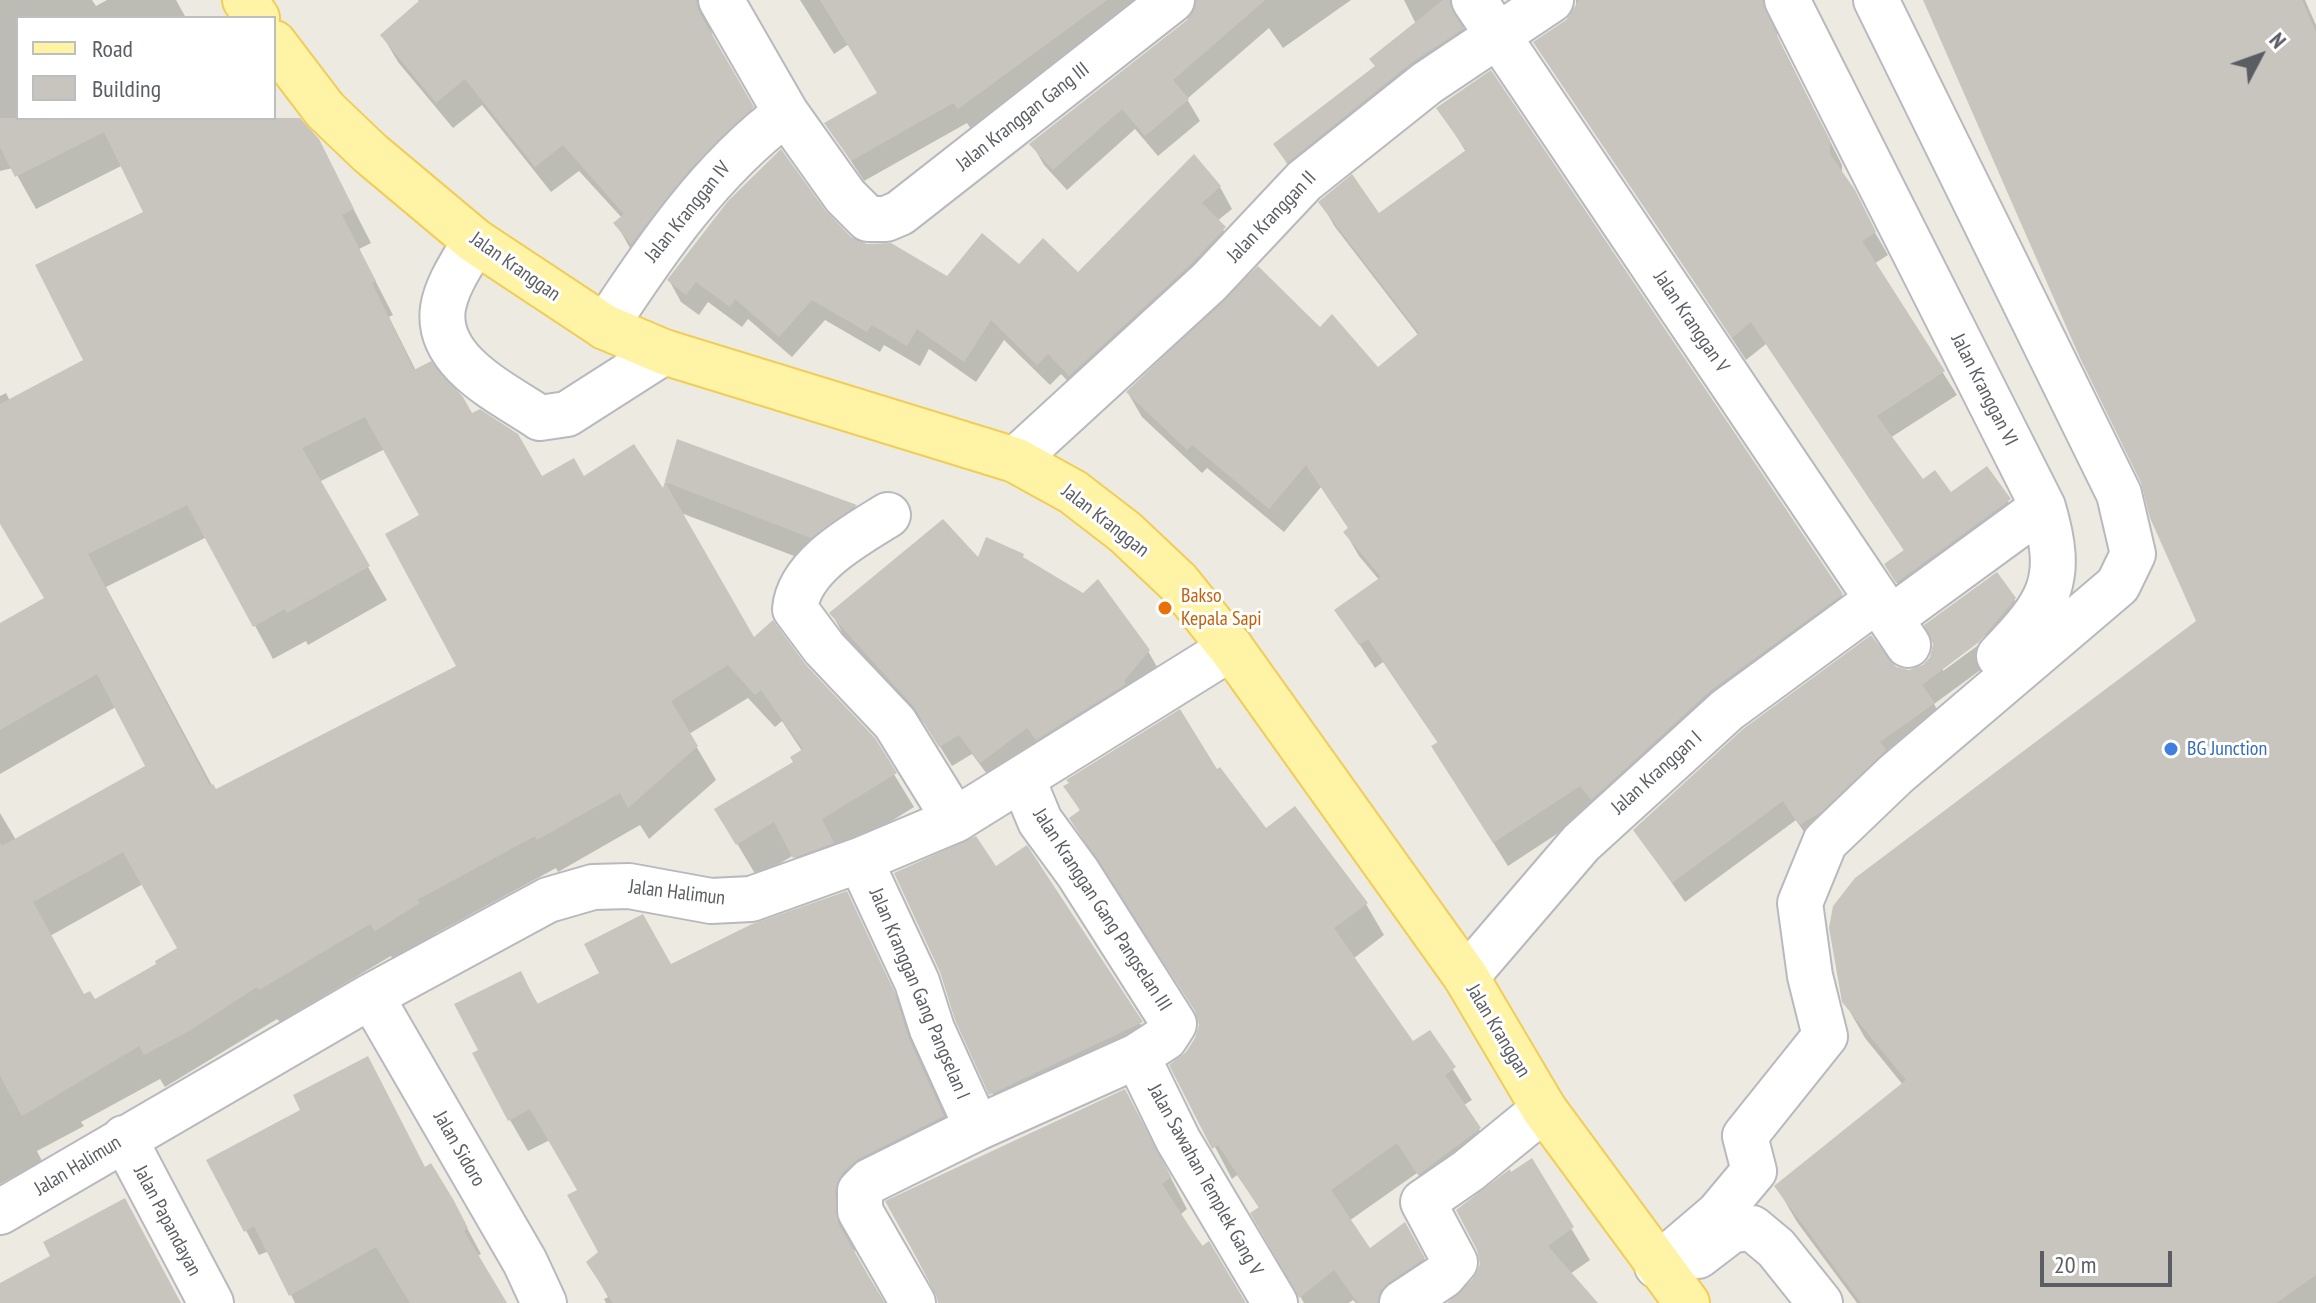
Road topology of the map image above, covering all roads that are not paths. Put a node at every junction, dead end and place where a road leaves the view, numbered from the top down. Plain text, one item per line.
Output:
1 (721, 0) edge
2 (1172, 0) edge
3 (1551, 0) edge
4 (1787, 0) edge
5 (1876, 0) edge
6 (1486, 18) edge
7 (276, 46) edge
8 (786, 113) junction
9 (475, 241) junction
10 (605, 327) junction
11 (664, 352) junction
12 (1015, 460) junction
13 (2043, 507) junction
14 (888, 515) dead end
15 (1892, 621) junction
16 (1231, 648) junction
17 (1893, 741) dead end
18 (1023, 780) junction
19 (955, 820) junction
20 (860, 860) junction
21 (1466, 977) junction
22 (371, 996) junction
23 (1151, 1047) junction
24 (1544, 1109) junction
25 (977, 1128) junction
26 (124, 1138) junction
27 (0, 1212) edge
28 (1725, 1222) junction
29 (1670, 1283) edge
30 (211, 1303) edge
31 (544, 1303) edge
32 (913, 1303) edge
33 (1275, 1303) edge
34 (1402, 1303) edge
35 (1820, 1303) edge

1 - 8 street
2 - 8 street, Jalan Kranggan Gang III
3 - 6 street, Jalan Kranggan II
4 - 13 street, Jalan Kranggan VI
5 - 28 street
6 - 12 street, Jalan Kranggan II
6 - 15 street, Jalan Kranggan V
7 - 9 main road, Jalan Kranggan
8 - 10 street, Jalan Kranggan IV
9 - 10 main road, Jalan Kranggan
9 - 11 street
10 - 11 main road, Jalan Kranggan
11 - 12 main road, Jalan Kranggan
12 - 16 main road, Jalan Kranggan
13 - 15 street, Jalan Kranggan I
13 - 17 street, Jalan Kranggan VI
14 - 19 street
15 - 21 street, Jalan Kranggan I
16 - 18 street, Jalan Halimun
16 - 21 main road, Jalan Kranggan
18 - 19 street, Jalan Halimun
18 - 23 street, Jalan Kranggan Gang Pangselan III
19 - 20 street, Jalan Halimun
20 - 22 street, Jalan Halimun
20 - 25 street, Jalan Kranggan Gang Pangselan I
21 - 24 main road, Jalan Kranggan
22 - 26 street, Jalan Halimun
22 - 31 street, Jalan Sidoro
23 - 25 street
23 - 33 street, Jalan Sawahan Templek Gang V
24 - 29 main road, Jalan Kranggan
24 - 34 street
25 - 32 street
26 - 27 street, Jalan Halimun
26 - 30 street, Jalan Papandayan
28 - 29 street
28 - 35 street

